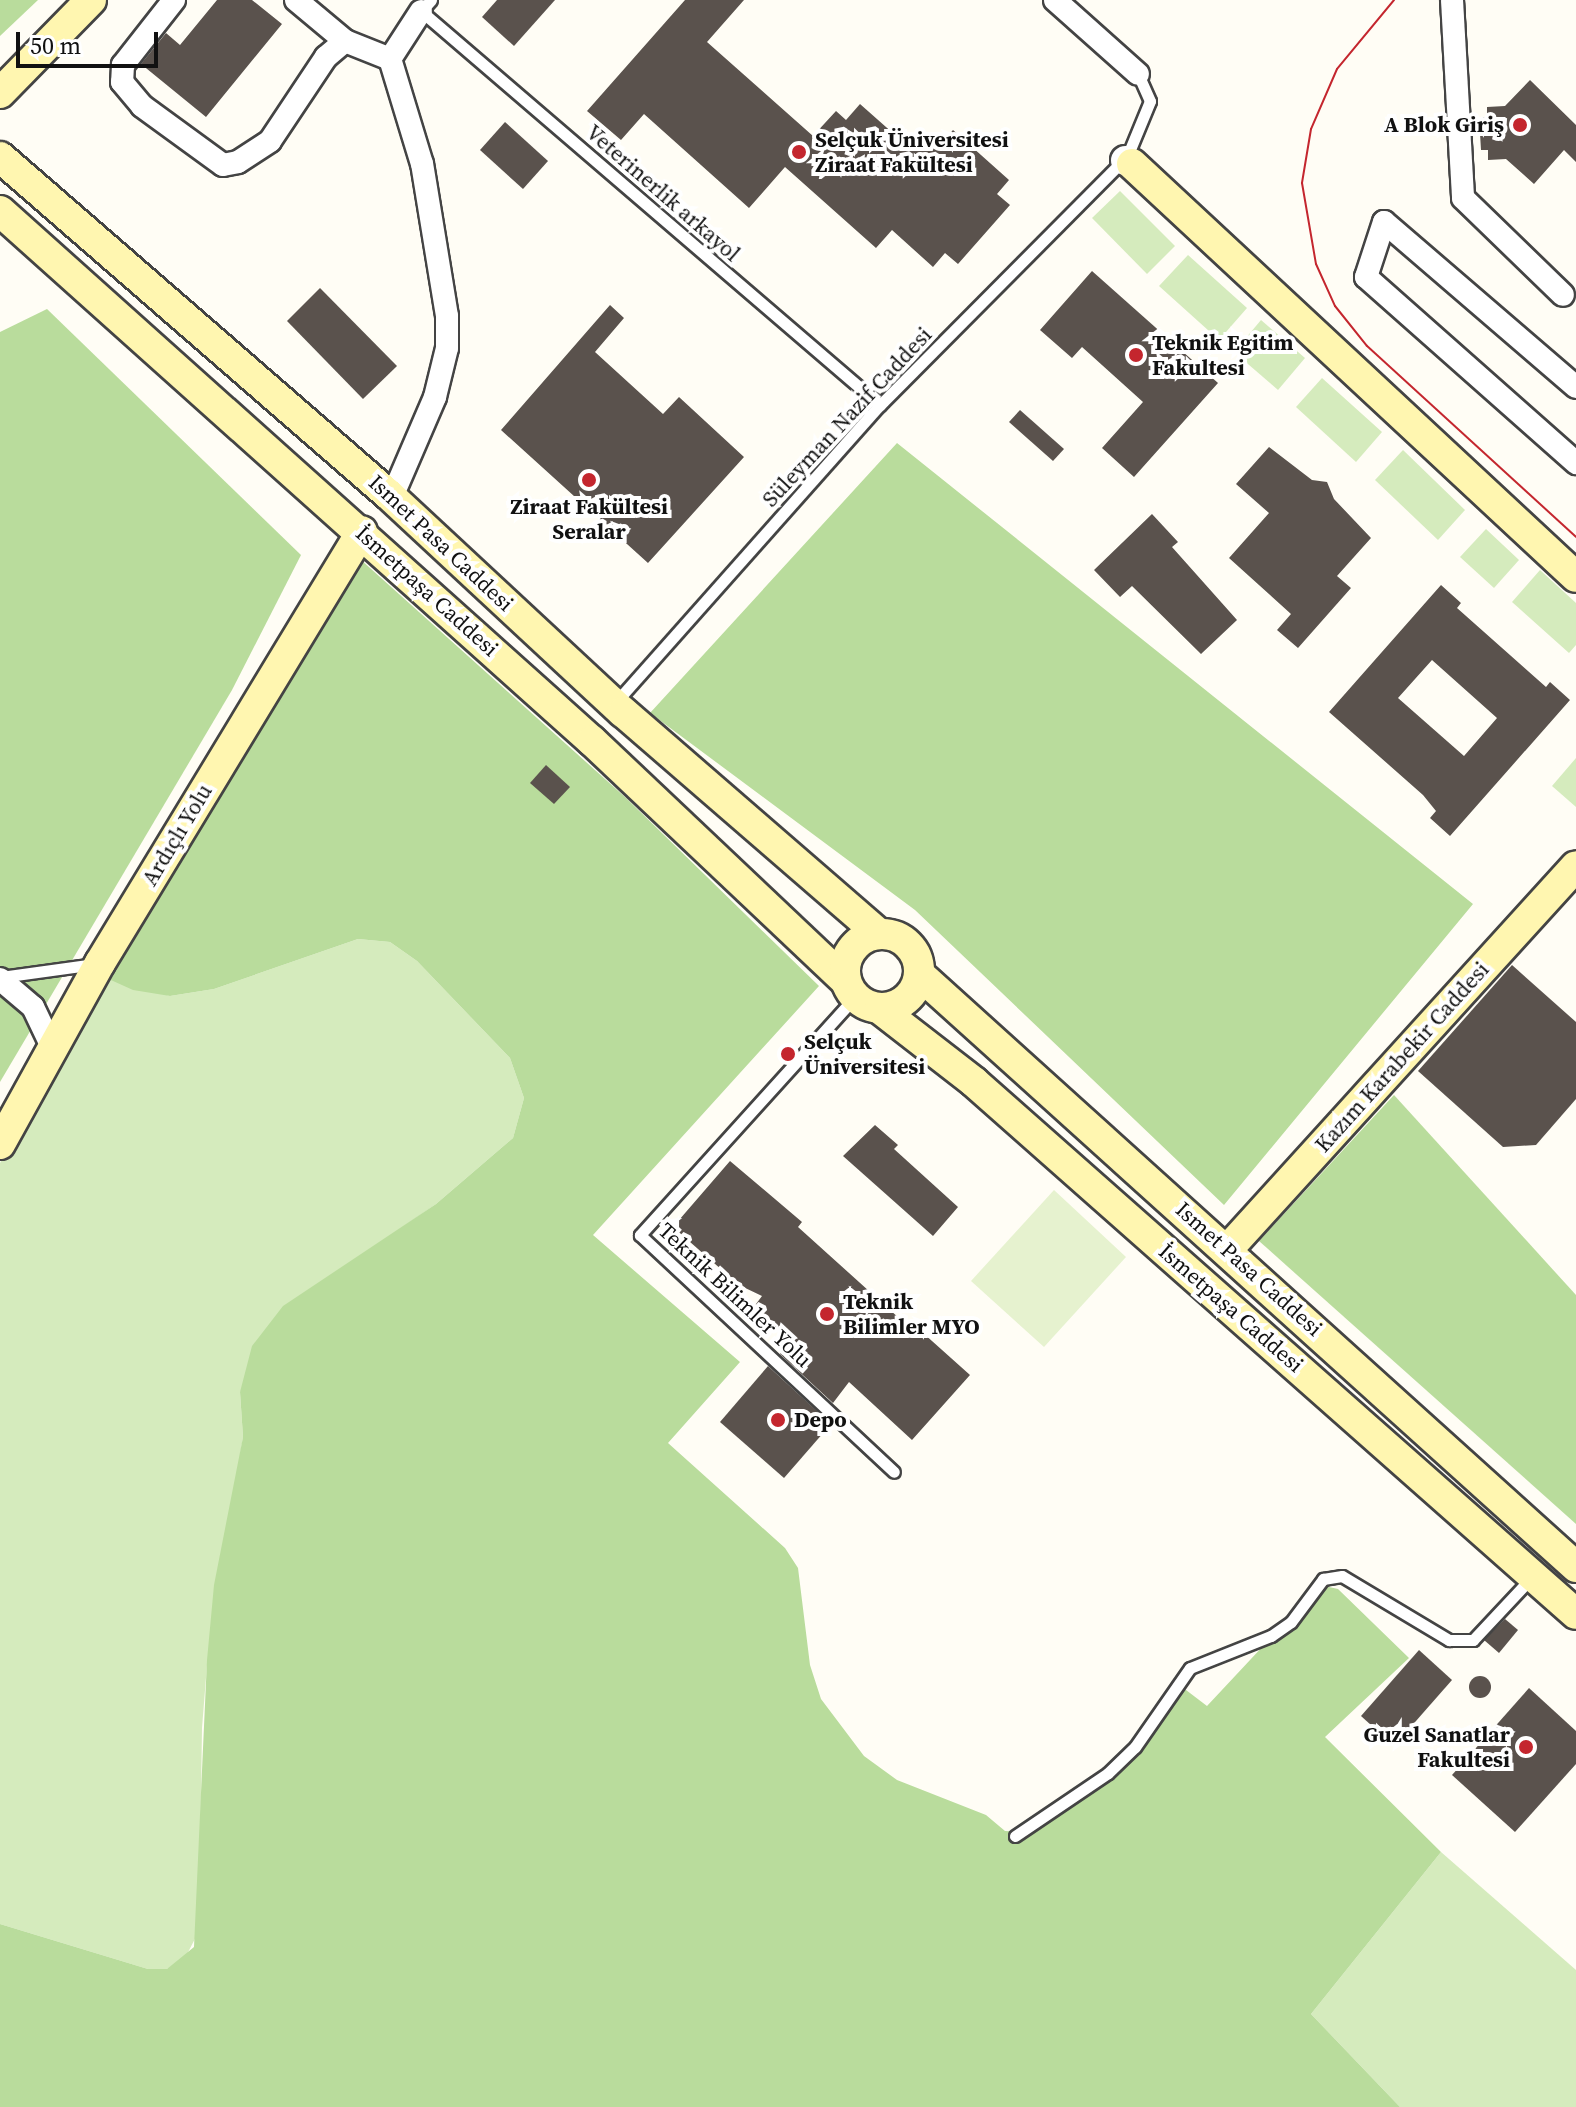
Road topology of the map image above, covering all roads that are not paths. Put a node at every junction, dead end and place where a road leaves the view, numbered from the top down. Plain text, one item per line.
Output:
1 (91, 0) edge
2 (174, 0) edge
3 (296, 0) edge
4 (1055, 0) edge
5 (1452, 0) edge
6 (426, 6) edge
7 (345, 41) junction
8 (390, 59) junction
9 (1138, 74) joint
10 (0, 93) edge
11 (0, 157) edge
12 (1126, 161) junction
13 (0, 211) edge
14 (1563, 295) dead end
15 (1576, 387) edge
16 (880, 405) junction
17 (1576, 463) edge
18 (392, 497) junction
19 (362, 531) junction
20 (1576, 577) edge
21 (615, 704) junction
22 (1576, 866) edge
23 (878, 933) junction
24 (100, 963) junction
25 (919, 974) junction
26 (0, 978) edge
27 (860, 996) junction
28 (53, 1049) junction
29 (0, 1144) edge
30 (1228, 1249) junction
31 (894, 1472) dead end
32 (1576, 1567) edge
33 (1535, 1574) junction
34 (1576, 1614) edge
35 (1015, 1836) dead end

1 - 10 main road
2 - 7 street
3 - 7 street
4 - 9 street
5 - 14 street
6 - 8 street
6 - 16 lane, Veterinerlik arkayol
7 - 8 street
8 - 18 street
9 - 12 lane
11 - 18 main road, Ismet Pasa Caddesi
12 - 16 lane, Süleyman Nazif Caddesi
12 - 20 main road
13 - 19 main road, İsmetpaşa Caddesi
15 - 17 street
16 - 21 lane, Süleyman Nazif Caddesi
18 - 21 main road, Ismet Pasa Caddesi
19 - 24 main road, Ardıçlı Yolu
19 - 27 main road, İsmetpaşa Caddesi
21 - 23 main road, Ismet Pasa Caddesi
22 - 30 main road, Kazım Karabekir Caddesi
23 - 25 main road
23 - 27 main road
24 - 26 lane
24 - 28 main road, Ardıçlı Yolu
25 - 27 main road
25 - 30 main road, Ismet Pasa Caddesi
26 - 28 street
27 - 31 lane, Teknik Bilimler Yolu
27 - 33 main road, İsmetpaşa Caddesi
28 - 29 main road, Ardıçlı Yolu
30 - 32 main road, Ismet Pasa Caddesi
33 - 34 main road, İsmetpaşa Caddesi
33 - 35 lane

